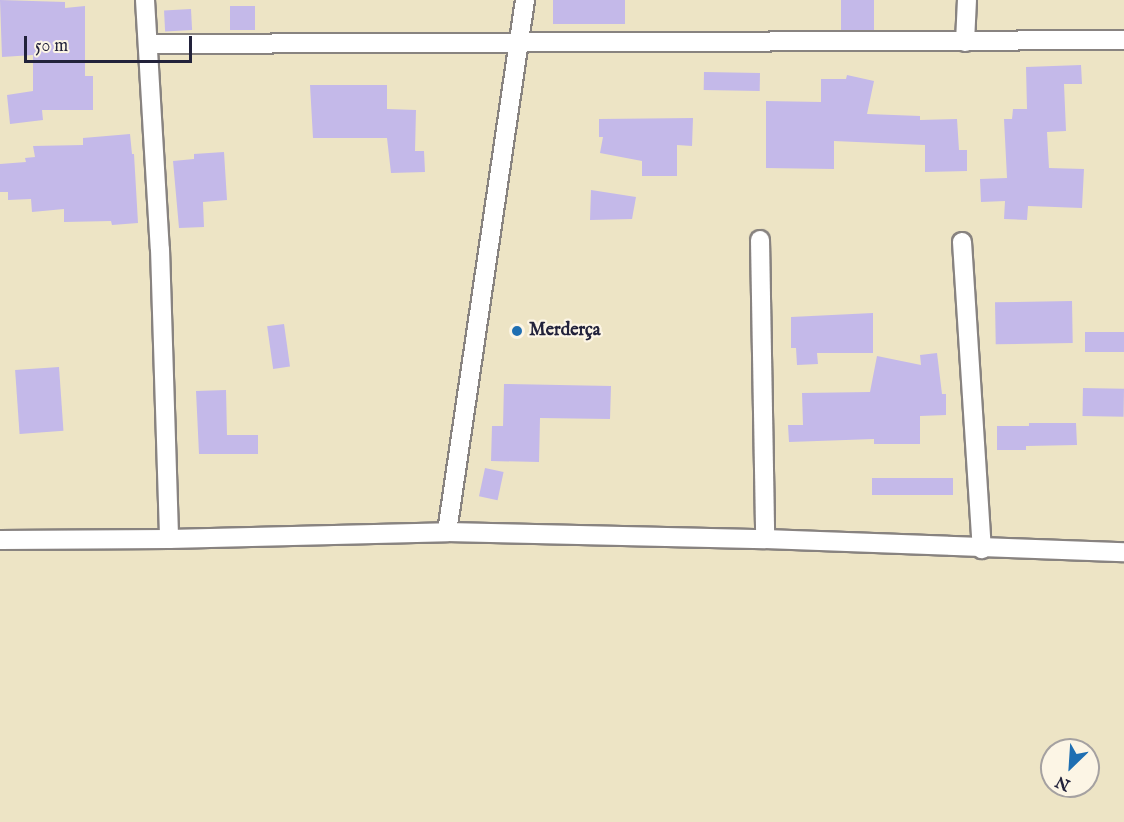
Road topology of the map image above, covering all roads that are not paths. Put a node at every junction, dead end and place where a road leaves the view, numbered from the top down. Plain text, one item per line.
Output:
1 (145, 0) edge
2 (525, 0) edge
3 (967, 0) edge
4 (1124, 40) edge
5 (965, 42) junction
6 (518, 43) junction
7 (148, 44) junction
8 (760, 240) dead end
9 (962, 242) dead end
10 (447, 532) junction
11 (169, 539) junction
12 (765, 539) junction
13 (0, 540) edge
14 (982, 549) junction
15 (1124, 552) edge

1 - 7 street
2 - 6 street
3 - 5 street
4 - 5 street
5 - 6 street
6 - 7 street
6 - 10 street
7 - 11 street
8 - 12 street
9 - 14 street
10 - 11 street
10 - 12 street
11 - 13 street
12 - 14 street
14 - 15 street

